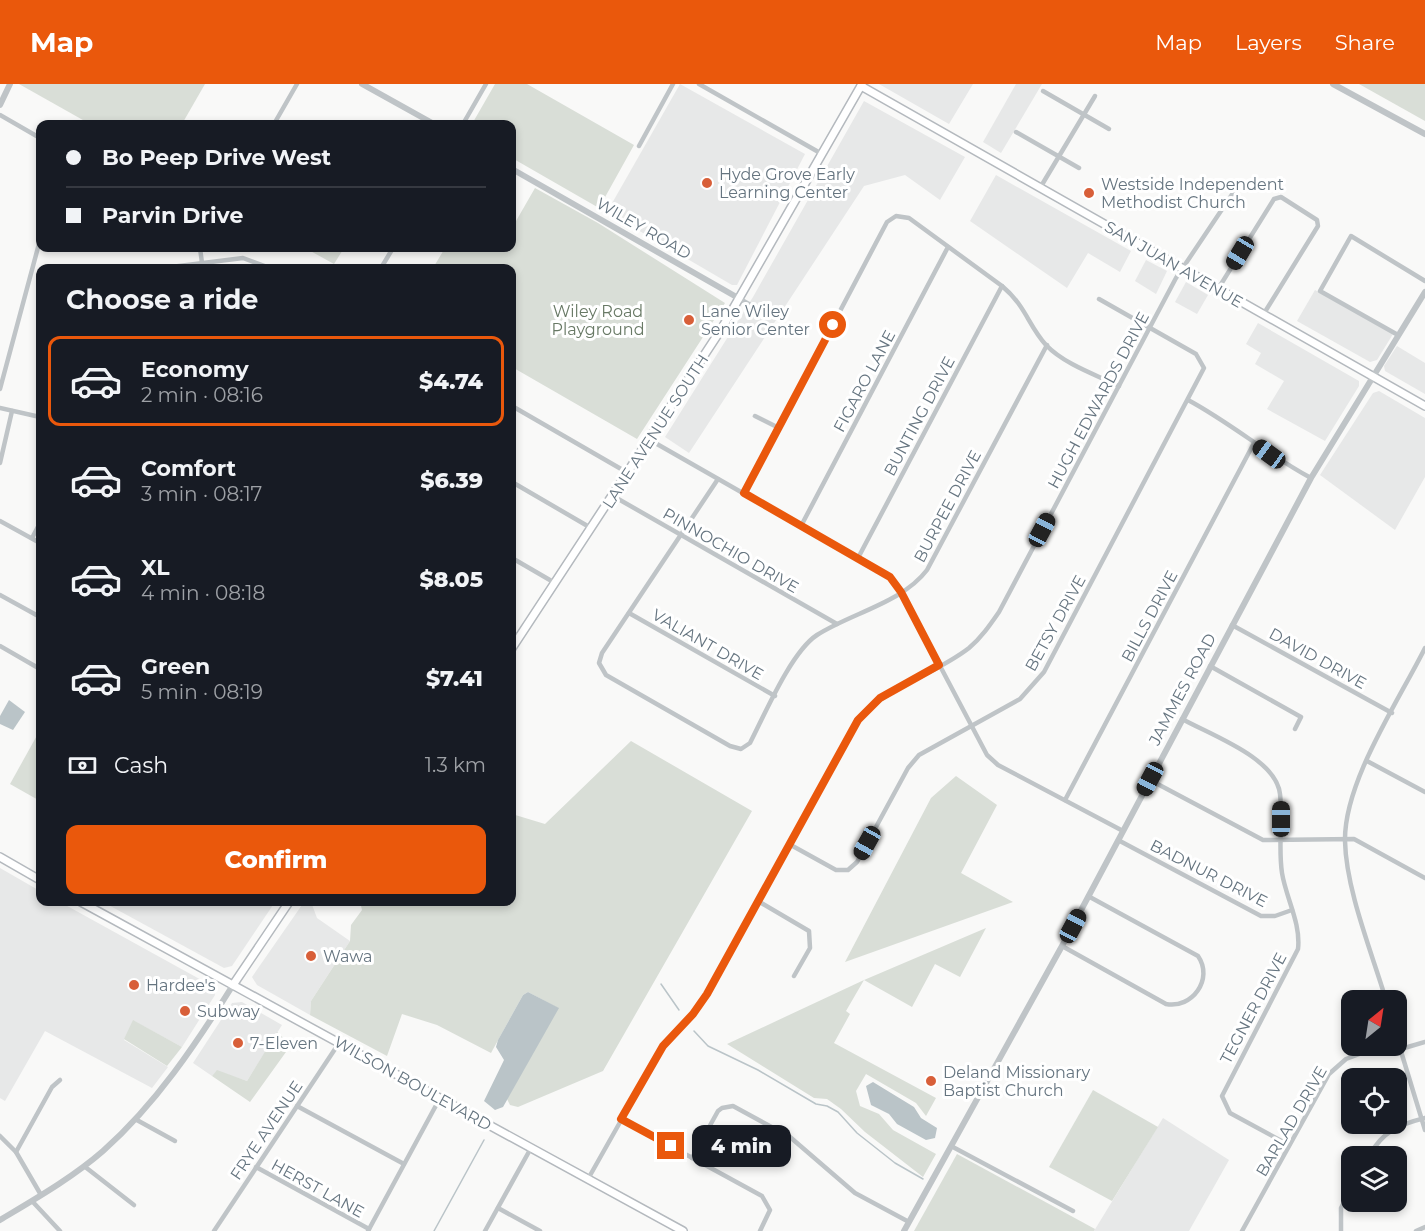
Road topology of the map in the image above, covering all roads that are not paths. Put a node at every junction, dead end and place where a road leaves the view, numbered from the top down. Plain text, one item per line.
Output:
1 (10, 84) edge
2 (297, 84) edge
3 (362, 84) edge
4 (486, 84) edge
5 (674, 84) edge
6 (699, 84) edge
7 (1333, 84) edge
8 (862, 85) edge
9 (1043, 91) dead end
10 (1095, 96) dead end
11 (0, 105) edge
12 (1083, 114) junction
13 (0, 115) edge
14 (276, 120) edge
15 (427, 120) edge
16 (465, 120) edge
17 (1109, 129) dead end
18 (1016, 132) dead end
19 (1425, 134) edge
20 (36, 136) edge
21 (639, 146) dead end
22 (822, 154) junction
23 (1059, 156) junction
24 (1079, 168) dead end
25 (516, 171) edge
26 (1237, 187) dead end
27 (1040, 188) junction
28 (948, 247) junction
29 (36, 252) edge
30 (201, 252) edge
31 (202, 263) junction
32 (196, 264) edge
33 (259, 264) edge
34 (1182, 268) junction
35 (1425, 281) edge
36 (1002, 286) junction
37 (1218, 289) junction
38 (1425, 292) edge
39 (740, 299) junction
40 (1099, 299) dead end
41 (763, 312) dead end
42 (1263, 315) junction
43 (1150, 328) junction
44 (1398, 335) junction
45 (1047, 345) junction
46 (1374, 377) junction
47 (1119, 386) junction
48 (0, 389) edge
49 (1188, 400) junction
50 (1425, 406) edge
51 (0, 408) edge
52 (516, 408) edge
53 (12, 411) junction
54 (36, 416) edge
55 (755, 416) dead end
56 (778, 428) junction
57 (650, 440) junction
58 (1254, 443) junction
59 (0, 463) edge
60 (628, 473) junction
61 (1311, 478) junction
62 (718, 479) junction
63 (516, 484) edge
64 (744, 493) junction
65 (613, 496) junction
66 (0, 521) edge
67 (801, 526) junction
68 (591, 528) junction
69 (36, 530) edge
70 (681, 536) junction
71 (32, 538) junction
72 (36, 540) edge
73 (858, 558) junction
74 (516, 560) edge
75 (555, 583) junction
76 (901, 592) junction
77 (0, 595) edge
78 (629, 613) junction
79 (36, 616) edge
80 (837, 624) junction
81 (1232, 625) junction
82 (516, 634) edge
83 (0, 646) edge
84 (1425, 648) edge
85 (939, 665) junction
86 (1210, 666) junction
87 (36, 667) edge
88 (775, 696) junction
89 (1392, 713) junction
90 (1182, 719) junction
91 (970, 726) junction
92 (1295, 729) dead end
93 (1367, 761) junction
94 (1150, 779) junction
95 (1425, 792) edge
96 (1065, 800) junction
97 (1123, 831) junction
98 (1118, 840) junction
99 (1345, 840) junction
100 (1280, 842) junction
101 (789, 844) junction
102 (0, 857) edge
103 (36, 877) edge
104 (1425, 878) edge
105 (1088, 896) junction
106 (758, 901) junction
107 (88, 906) edge
108 (286, 906) edge
109 (1292, 910) junction
110 (1062, 946) junction
111 (794, 976) dead end
112 (233, 985) junction
113 (1383, 990) edge
114 (339, 1042) junction
115 (1425, 1042) edge
116 (1407, 1047) edge
117 (1354, 1056) edge
118 (1403, 1056) edge
119 (60, 1080) dead end
120 (440, 1098) junction
121 (297, 1106) junction
122 (135, 1119) junction
123 (621, 1119) junction
124 (1423, 1119) edge
125 (1425, 1130) edge
126 (0, 1136) edge
127 (175, 1142) dead end
128 (1289, 1145) junction
129 (951, 1146) junction
130 (1375, 1146) edge
131 (531, 1148) junction
132 (16, 1152) junction
133 (692, 1158) junction
134 (404, 1164) junction
135 (84, 1166) junction
136 (256, 1167) junction
137 (588, 1179) junction
138 (41, 1195) junction
139 (32, 1201) junction
140 (134, 1205) dead end
141 (498, 1208) junction
142 (1073, 1210) dead end
143 (1341, 1212) edge
144 (0, 1220) edge
145 (909, 1222) junction
146 (1425, 1227) edge
147 (215, 1229) edge
148 (368, 1230) edge
149 (60, 1231) edge
150 (221, 1231) edge
151 (485, 1231) edge
152 (540, 1231) edge
153 (683, 1231) edge
154 (760, 1231) edge
155 (904, 1231) edge
156 (1242, 1231) edge
157 (1341, 1231) edge
158 (1416, 1231) edge

1 - 11 street
2 - 14 street
3 - 15 street
4 - 16 street
5 - 21 street
6 - 22 street
7 - 19 street
8 - 22 main road, LANE AVENUE SOUTH
8 - 27 main road, SAN JUAN AVENUE
9 - 12 street
10 - 12 street
12 - 17 street
12 - 23 street
13 - 20 street
18 - 23 street
22 - 39 main road, LANE AVENUE SOUTH
23 - 24 street
23 - 27 street
25 - 39 street, WILEY ROAD
26 - 34 street, HUGH EDWARDS DRIVE
27 - 34 main road, SAN JUAN AVENUE
28 - 36 street
28 - 56 street
28 - 67 street, FIGARO LANE
29 - 48 street
30 - 31 street
31 - 32 street
31 - 33 street
34 - 37 main road, SAN JUAN AVENUE
34 - 43 street, HUGH EDWARDS DRIVE
35 - 44 street
36 - 45 street
36 - 73 street, BUNTING DRIVE
37 - 42 main road, SAN JUAN AVENUE
37 - 42 street
38 - 44 street, JAMMES ROAD
39 - 41 street, WILEY ROAD
39 - 57 main road, LANE AVENUE SOUTH
40 - 43 street, BETSY DRIVE
42 - 46 main road, SAN JUAN AVENUE
43 - 47 street, HUGH EDWARDS DRIVE
43 - 49 street, BETSY DRIVE
44 - 46 street, JAMMES ROAD
45 - 47 street
45 - 76 street, BURPEE DRIVE
46 - 50 main road, SAN JUAN AVENUE
46 - 61 street, JAMMES ROAD
47 - 85 street, HUGH EDWARDS DRIVE
49 - 58 street
49 - 91 street, BETSY DRIVE
51 - 53 street
52 - 60 street
53 - 54 street
53 - 59 street
55 - 56 street
56 - 64 street
57 - 60 main road, LANE AVENUE SOUTH
57 - 62 street
58 - 61 street
58 - 96 street, BILLS DRIVE
60 - 65 main road, LANE AVENUE SOUTH
61 - 81 street, JAMMES ROAD
62 - 64 street
62 - 70 street
63 - 68 street
64 - 67 street
65 - 68 main road, LANE AVENUE SOUTH
65 - 70 street, PINNOCHIO DRIVE
66 - 71 street
67 - 73 street
68 - 75 main road, LANE AVENUE SOUTH
69 - 71 street
70 - 78 street
70 - 80 street, PINNOCHIO DRIVE
71 - 72 street
73 - 76 street
74 - 75 street
75 - 82 main road, LANE AVENUE SOUTH
76 - 80 street, BURPEE DRIVE
76 - 85 street
77 - 79 street
78 - 88 street, VALIANT DRIVE
78 - 88 street, BURPEE DRIVE
80 - 88 street, BURPEE DRIVE
81 - 86 street, JAMMES ROAD
81 - 89 street, DAVID DRIVE
83 - 87 street
84 - 89 street
85 - 91 street
85 - 101 street, HUGH EDWARDS DRIVE
86 - 90 street, JAMMES ROAD
86 - 92 street
89 - 93 street
90 - 94 street, JAMMES ROAD
90 - 100 street, TEGNER DRIVE
91 - 96 street
91 - 101 street, BETSY DRIVE
93 - 95 street
93 - 99 street
94 - 97 street, JAMMES ROAD
94 - 100 street
96 - 97 street
97 - 98 street, JAMMES ROAD
98 - 105 street, JAMMES ROAD
98 - 109 street, BADNUR DRIVE
99 - 100 street
99 - 104 street
99 - 113 street
100 - 109 street, TEGNER DRIVE
101 - 106 street, HUGH EDWARDS DRIVE
102 - 103 main road
105 - 110 street, JAMMES ROAD
105 - 110 street
106 - 111 street
106 - 123 street, HUGH EDWARDS DRIVE
107 - 112 main road, WILSON BOULEVARD
108 - 112 main road
109 - 128 street, TEGNER DRIVE
110 - 129 street, JAMMES ROAD
112 - 114 main road, WILSON BOULEVARD
112 - 122 street
114 - 120 main road, WILSON BOULEVARD
114 - 121 street, FRYE AVENUE
115 - 116 street
117 - 128 street, BARLAD DRIVE
118 - 124 street
119 - 132 street
120 - 131 main road, WILSON BOULEVARD
120 - 134 street
121 - 134 street
121 - 136 street, FRYE AVENUE
122 - 127 street
122 - 135 street
123 - 133 street
123 - 137 street, HUGH EDWARDS DRIVE
124 - 125 street
124 - 130 street
126 - 132 street
128 - 156 street, BARLAD DRIVE
129 - 142 street
129 - 145 street, JAMMES ROAD
131 - 137 main road, WILSON BOULEVARD
131 - 141 street
132 - 138 street
133 - 145 street
133 - 154 street
134 - 148 street
135 - 138 street
135 - 140 street
136 - 147 street, FRYE AVENUE
136 - 148 street, HERST LANE
137 - 153 main road, WILSON BOULEVARD
138 - 139 street
139 - 144 street
139 - 149 street
141 - 151 street
141 - 152 street
143 - 157 street
145 - 155 street, JAMMES ROAD
146 - 158 street
147 - 150 street

